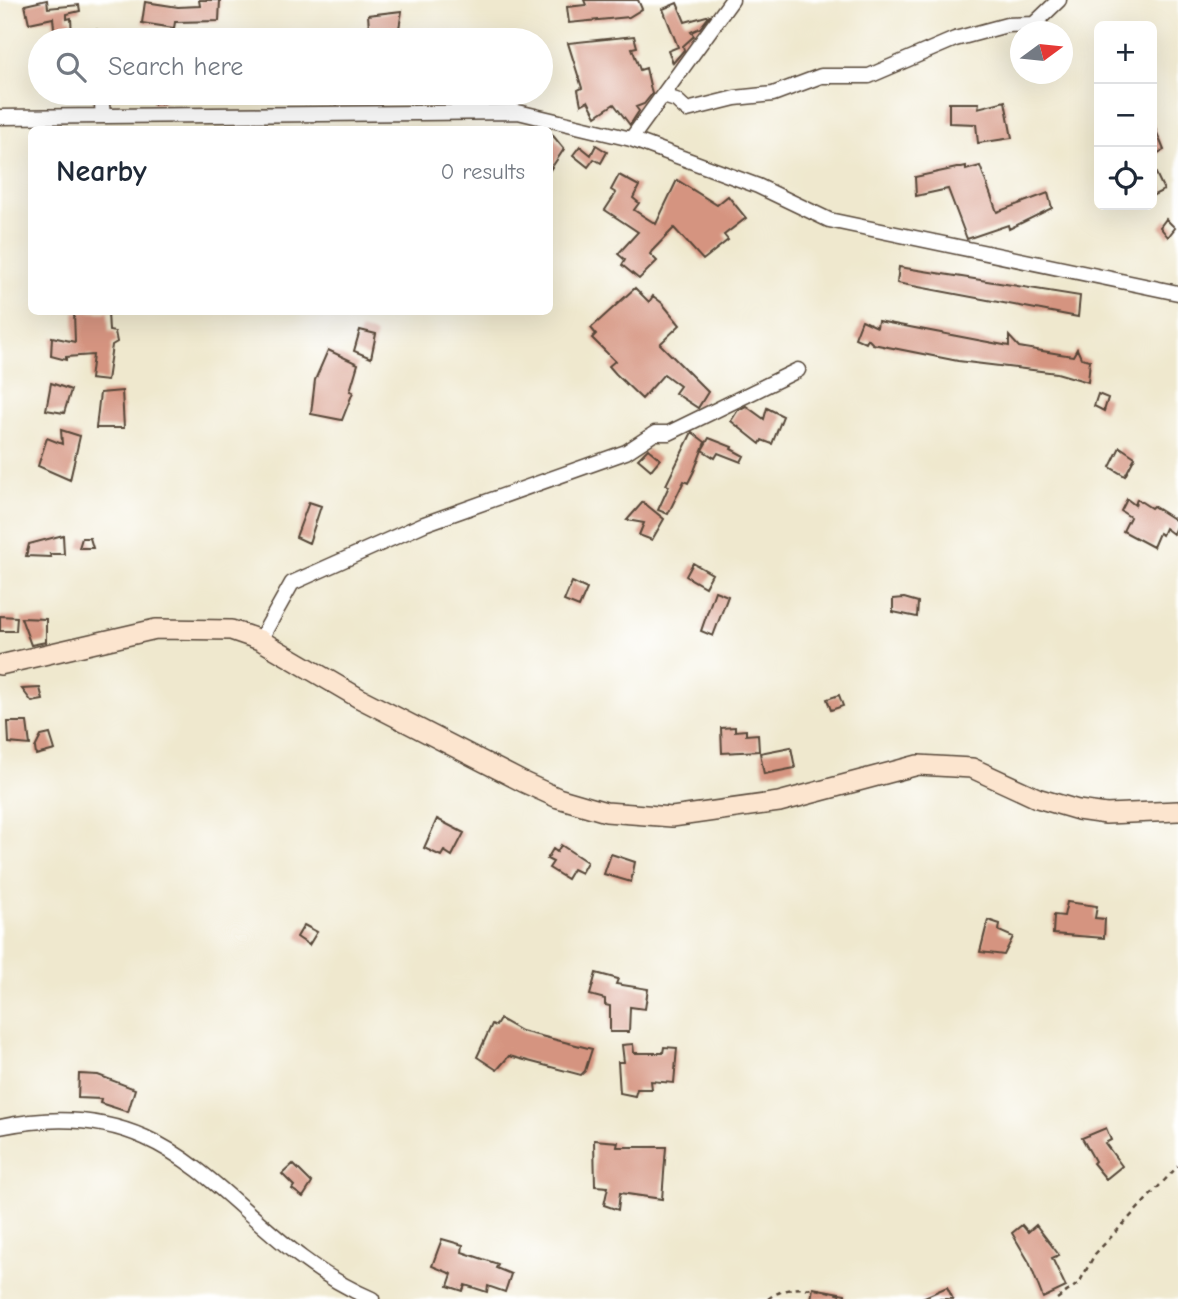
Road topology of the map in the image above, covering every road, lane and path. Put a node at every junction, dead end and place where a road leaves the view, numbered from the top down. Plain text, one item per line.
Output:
1 (732, 0) edge
2 (1059, 0) edge
3 (663, 96) junction
4 (102, 105) edge
5 (103, 116) junction
6 (0, 117) edge
7 (631, 139) junction
8 (1178, 293) edge
9 (798, 370) dead end
10 (260, 639) junction
11 (0, 665) edge
12 (1178, 811) edge
13 (0, 1128) edge
14 (1178, 1166) edge
15 (372, 1299) edge
16 (768, 1299) edge
17 (852, 1299) edge
18 (1058, 1299) edge

1 - 3 street
2 - 3 street
3 - 7 street
4 - 5 street
5 - 6 street
5 - 7 street
7 - 8 street
9 - 10 street
10 - 11 main road
10 - 12 main road
13 - 15 street
14 - 18 path
16 - 17 path

